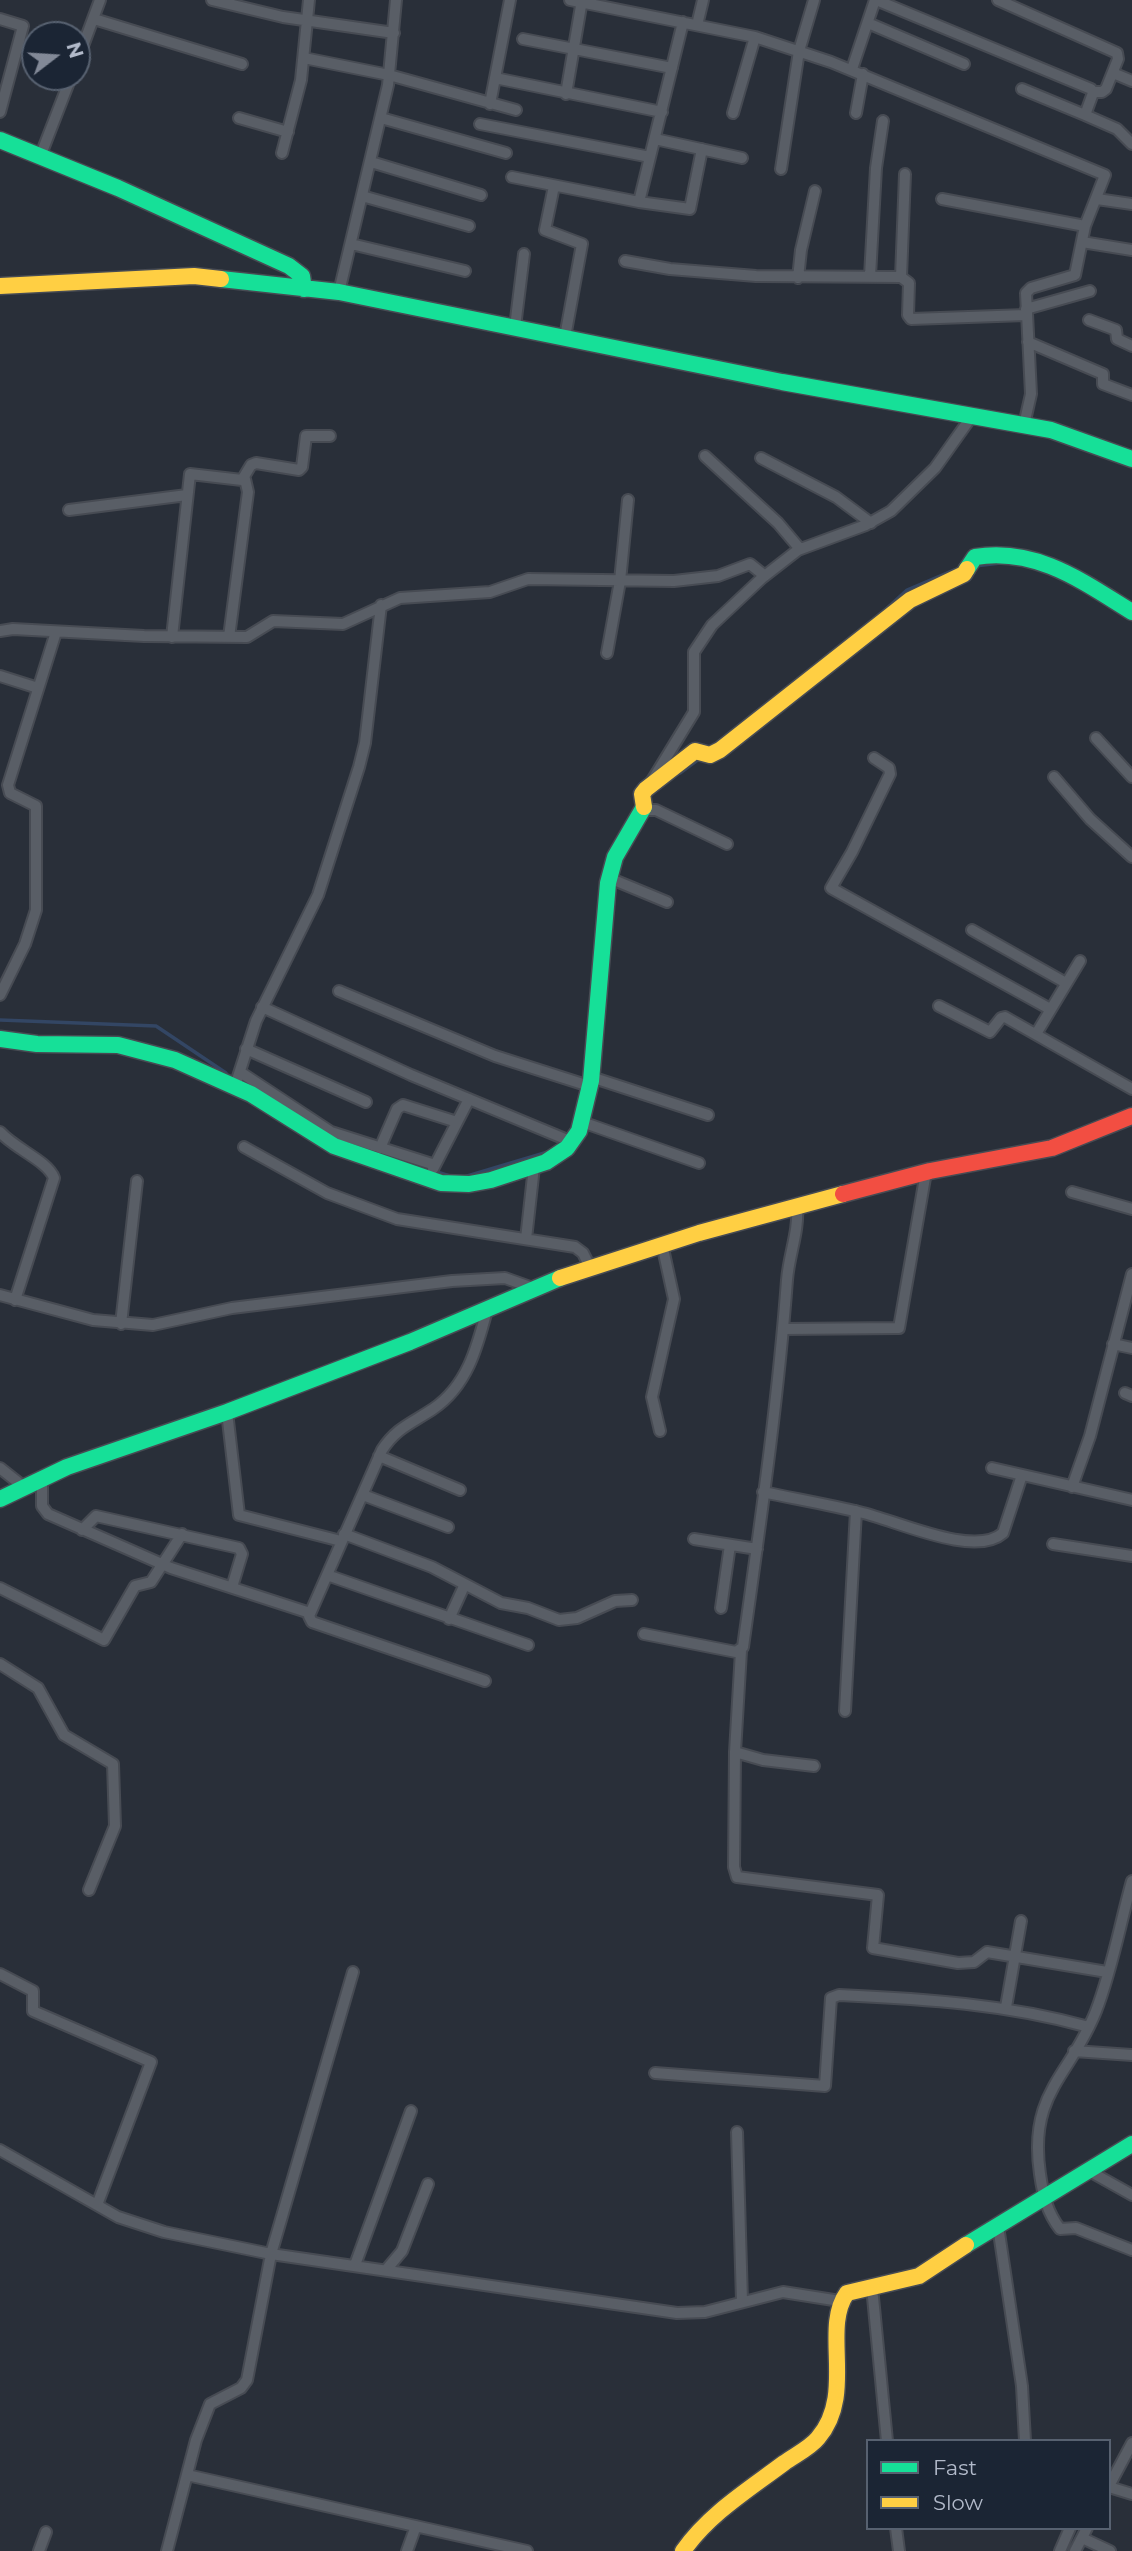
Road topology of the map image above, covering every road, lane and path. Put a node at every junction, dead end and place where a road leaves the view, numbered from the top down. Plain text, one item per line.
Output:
1 (100, 0) edge
2 (212, 0) edge
3 (309, 0) edge
4 (396, 0) edge
5 (510, 0) edge
6 (570, 0) edge
7 (703, 0) edge
8 (814, 0) edge
9 (876, 0) edge
10 (998, 0) edge
11 (582, 1) edge
12 (626, 5) edge
13 (0, 19) edge
14 (94, 19) junction
15 (306, 21) junction
16 (683, 22) junction
17 (868, 23) junction
18 (697, 25) junction
19 (91, 27) edge
20 (394, 33) junction
21 (755, 37) junction
22 (523, 39) dead end
23 (573, 49) junction
24 (799, 51) junction
25 (304, 58) junction
26 (242, 64) dead end
27 (964, 64) dead end
28 (672, 68) junction
29 (858, 71) junction
30 (1113, 73) junction
31 (389, 75) junction
32 (495, 78) junction
33 (1132, 81) edge
34 (1022, 89) dead end
35 (66, 91) edge
36 (1093, 92) junction
37 (566, 94) junction
38 (490, 104) junction
39 (516, 110) dead end
40 (0, 112) edge
41 (662, 112) junction
42 (733, 113) dead end
43 (856, 113) dead end
44 (1085, 115) junction
45 (239, 118) dead end
46 (381, 118) junction
47 (883, 121) dead end
48 (480, 124) dead end
49 (288, 132) junction
50 (655, 139) junction
51 (0, 140) edge
52 (1132, 144) edge
53 (702, 149) junction
54 (282, 153) dead end
55 (506, 153) dead end
56 (40, 156) junction
57 (650, 157) junction
58 (742, 158) dead end
59 (370, 162) junction
60 (781, 169) dead end
61 (905, 174) dead end
62 (512, 177) dead end
63 (554, 186) junction
64 (815, 191) dead end
65 (481, 195) dead end
66 (362, 197) junction
67 (942, 199) dead end
68 (1097, 199) junction
69 (639, 202) junction
70 (1132, 204) edge
71 (469, 226) dead end
72 (1085, 226) junction
73 (1082, 242) junction
74 (351, 244) junction
75 (1132, 250) edge
76 (524, 254) dead end
77 (625, 261) dead end
78 (465, 271) dead end
79 (870, 276) junction
80 (901, 277) junction
81 (798, 278) junction
82 (0, 286) edge
83 (304, 289) junction
84 (1090, 291) dead end
85 (339, 292) junction
86 (1026, 312) junction
87 (1089, 320) dead end
88 (514, 327) junction
89 (565, 337) junction
90 (1028, 342) junction
91 (1132, 346) edge
92 (1132, 395) edge
93 (972, 416) junction
94 (1024, 425) junction
95 (330, 436) dead end
96 (705, 456) dead end
97 (761, 458) dead end
98 (1132, 459) edge
99 (245, 479) junction
100 (187, 495) junction
101 (628, 500) dead end
102 (69, 510) dead end
103 (871, 523) junction
104 (800, 549) junction
105 (765, 576) junction
106 (620, 581) junction
107 (381, 605) junction
108 (1132, 612) edge
109 (0, 631) edge
110 (56, 632) junction
111 (229, 636) junction
112 (172, 637) junction
113 (607, 653) dead end
114 (0, 677) edge
115 (38, 688) junction
116 (1096, 738) dead end
117 (874, 758) dead end
118 (1054, 777) dead end
119 (1132, 778) edge
120 (645, 801) junction
121 (727, 844) dead end
122 (1132, 857) edge
123 (609, 878) junction
124 (667, 902) dead end
125 (972, 930) dead end
126 (1080, 961) dead end
127 (1066, 983) junction
128 (339, 991) dead end
129 (0, 995) edge
130 (939, 1006) dead end
131 (262, 1007) junction
132 (1050, 1009) junction
133 (1036, 1034) junction
134 (0, 1039) edge
135 (246, 1049) junction
136 (237, 1079) junction
137 (587, 1083) junction
138 (1132, 1089) edge
139 (468, 1099) junction
140 (366, 1102) dead end
141 (708, 1115) dead end
142 (1132, 1116) edge
143 (457, 1122) junction
144 (582, 1122) junction
145 (0, 1132) edge
146 (569, 1141) junction
147 (244, 1147) dead end
148 (380, 1148) junction
149 (699, 1163) dead end
150 (534, 1167) junction
151 (432, 1172) junction
152 (926, 1172) junction
153 (137, 1181) dead end
154 (1072, 1192) dead end
155 (797, 1206) junction
156 (1132, 1209) edge
157 (526, 1239) junction
158 (662, 1244) junction
159 (590, 1267) junction
160 (1132, 1274) edge
161 (533, 1288) junction
162 (0, 1295) edge
163 (15, 1300) junction
164 (1128, 1302) edge
165 (487, 1310) junction
166 (121, 1324) junction
167 (784, 1329) junction
168 (1114, 1343) junction
169 (1132, 1348) edge
170 (227, 1412) junction
171 (660, 1431) dead end
172 (379, 1456) junction
173 (0, 1468) edge
174 (992, 1468) dead end
175 (1022, 1475) junction
176 (42, 1478) junction
177 (24, 1487) junction
178 (1072, 1487) junction
179 (460, 1490) dead end
180 (763, 1492) junction
181 (363, 1495) junction
182 (0, 1499) edge
183 (1132, 1500) edge
184 (856, 1511) junction
185 (448, 1527) dead end
186 (82, 1530) junction
187 (182, 1534) junction
188 (342, 1537) junction
189 (694, 1539) dead end
190 (1053, 1544) dead end
191 (730, 1545) junction
192 (757, 1549) junction
193 (1132, 1556) edge
194 (164, 1565) junction
195 (327, 1575) junction
196 (465, 1584) junction
197 (232, 1587) junction
198 (0, 1588) edge
199 (632, 1600) dead end
200 (721, 1608) dead end
201 (310, 1613) junction
202 (449, 1619) junction
203 (644, 1634) dead end
204 (528, 1645) dead end
205 (741, 1651) junction
206 (0, 1664) edge
207 (485, 1681) dead end
208 (845, 1712) dead end
209 (735, 1752) junction
210 (814, 1766) dead end
211 (1132, 1881) edge
212 (89, 1889) dead end
213 (1021, 1921) dead end
214 (1015, 1957) junction
215 (353, 1972) dead end
216 (1107, 1972) junction
217 (0, 1974) edge
218 (1006, 2007) junction
219 (1089, 2027) junction
220 (1074, 2051) junction
221 (1132, 2055) edge
222 (655, 2073) dead end
223 (411, 2111) dead end
224 (737, 2132) dead end
225 (1132, 2144) edge
226 (0, 2150) edge
227 (1091, 2172) junction
228 (428, 2184) dead end
229 (1132, 2195) edge
230 (1043, 2200) junction
231 (97, 2205) junction
232 (998, 2227) junction
233 (1132, 2250) edge
234 (271, 2254) junction
235 (355, 2265) junction
236 (386, 2270) junction
237 (872, 2287) junction
238 (742, 2301) junction
239 (840, 2301) junction
240 (887, 2439) edge
241 (1025, 2439) edge
242 (1132, 2443) edge
243 (187, 2475) junction
244 (1111, 2483) edge
245 (1111, 2488) edge
246 (1132, 2494) edge
247 (416, 2526) junction
248 (896, 2530) edge
249 (1069, 2530) edge
250 (46, 2532) dead end
251 (1084, 2533) edge
252 (39, 2551) edge
253 (167, 2551) edge
254 (407, 2551) edge
255 (527, 2551) edge
256 (683, 2551) edge
257 (899, 2551) edge
258 (1060, 2551) edge
259 (1075, 2551) edge
260 (1110, 2551) edge

1 - 14 street
2 - 15 street
3 - 15 street
4 - 20 street
5 - 32 street
6 - 11 street
7 - 18 street
8 - 24 street
9 - 17 street
9 - 36 street
10 - 30 street
11 - 12 street
11 - 23 street
12 - 16 street
13 - 40 street
14 - 19 street
14 - 26 street
15 - 20 street
15 - 25 street
16 - 18 street
16 - 28 street
17 - 27 street
17 - 29 street
18 - 21 street
20 - 31 street
21 - 24 street
21 - 42 street
22 - 23 street
23 - 28 street
23 - 37 street
24 - 29 street
24 - 60 street
25 - 31 street
25 - 49 street
28 - 41 street
29 - 43 street
29 - 68 street
30 - 33 street
30 - 36 street
31 - 38 street
31 - 46 street
32 - 37 street
32 - 38 street
34 - 44 street
35 - 56 street
36 - 44 street
37 - 41 street
38 - 39 street
41 - 50 street
44 - 52 street
45 - 49 street
46 - 55 street
46 - 59 street
47 - 79 street
48 - 57 street
49 - 54 street
50 - 53 street
50 - 57 street
51 - 56 street
53 - 58 street
53 - 69 street
56 - 83 street
57 - 69 street
59 - 65 street
59 - 66 street
61 - 80 street
62 - 63 street
63 - 69 street
63 - 89 street
64 - 81 street
66 - 71 street
66 - 74 street
67 - 72 street
68 - 70 street
68 - 72 street
72 - 73 street
73 - 75 street
73 - 86 street
74 - 78 street
74 - 85 street
76 - 88 street
77 - 81 street
79 - 80 street
79 - 81 street
80 - 86 street
82 - 83 street
83 - 85 street
84 - 86 street
85 - 88 street
86 - 90 street
87 - 91 street
88 - 89 street
89 - 93 street
90 - 92 street
90 - 94 street
93 - 94 street
93 - 103 street
94 - 98 street
95 - 99 street
96 - 104 street
97 - 103 street
99 - 100 street
99 - 111 street
100 - 102 street
100 - 112 street
101 - 106 street
103 - 104 street
104 - 105 street
105 - 106 street
105 - 120 street
106 - 107 street
106 - 113 street
107 - 111 street
107 - 131 street
108 - 120 street
109 - 110 street
110 - 112 street
110 - 115 street
111 - 112 street
114 - 115 street
115 - 129 street
116 - 119 street
117 - 132 street
118 - 122 street
120 - 121 street
120 - 123 street
123 - 124 street
123 - 137 street
125 - 127 street
126 - 127 street
127 - 132 street
128 - 137 street
130 - 133 street
131 - 135 street
131 - 139 street
132 - 133 street
133 - 138 street
134 - 136 street
135 - 136 street
135 - 140 street
136 - 148 street
136 - 151 street
137 - 141 street
137 - 144 street
139 - 143 street
139 - 146 street
142 - 152 street
143 - 148 street
143 - 151 street
144 - 146 street
144 - 149 street
145 - 163 street
146 - 150 street
147 - 157 street
148 - 151 street
150 - 151 street
150 - 157 street
152 - 155 street
152 - 167 street
153 - 166 street
154 - 156 street
155 - 158 street
155 - 167 street
157 - 159 street
158 - 159 street
158 - 171 street
159 - 161 street
160 - 164 street
161 - 165 street
161 - 166 street
162 - 163 street
163 - 166 street
164 - 168 street
165 - 170 street
165 - 172 street
167 - 180 street
168 - 169 street
168 - 178 street
170 - 176 street
170 - 188 street
172 - 179 street
172 - 181 street
173 - 177 street
174 - 175 street
175 - 178 street
175 - 184 street
176 - 177 street
176 - 186 street
177 - 182 street
178 - 183 street
180 - 184 street
180 - 192 street
181 - 185 street
181 - 188 street
184 - 208 street
186 - 187 street
186 - 194 street
187 - 194 street
187 - 197 street
188 - 195 street
188 - 196 street
189 - 191 street
190 - 193 street
191 - 192 street
191 - 200 street
192 - 205 street
194 - 197 street
194 - 198 street
195 - 201 street
195 - 202 street
196 - 199 street
196 - 202 street
197 - 201 street
201 - 207 street
202 - 204 street
203 - 205 street
205 - 209 street
206 - 212 street
209 - 210 street
209 - 214 street
211 - 216 street
213 - 214 street
214 - 216 street
214 - 218 street
215 - 234 street
216 - 219 street
217 - 231 street
218 - 219 street
218 - 222 street
219 - 220 street
220 - 221 street
220 - 230 street
223 - 235 street
224 - 238 street
225 - 227 street
226 - 231 street
227 - 229 street
227 - 230 street
228 - 236 street
230 - 232 street
230 - 233 street
231 - 234 street
232 - 237 street
232 - 241 street
234 - 235 street
234 - 243 street
235 - 236 street
236 - 238 street
237 - 239 street
237 - 240 street
238 - 239 street
239 - 256 street
242 - 244 street
243 - 247 street
243 - 253 street
245 - 246 street
247 - 254 street
247 - 255 street
248 - 257 street
249 - 258 street
250 - 252 street
251 - 259 street
251 - 260 street

